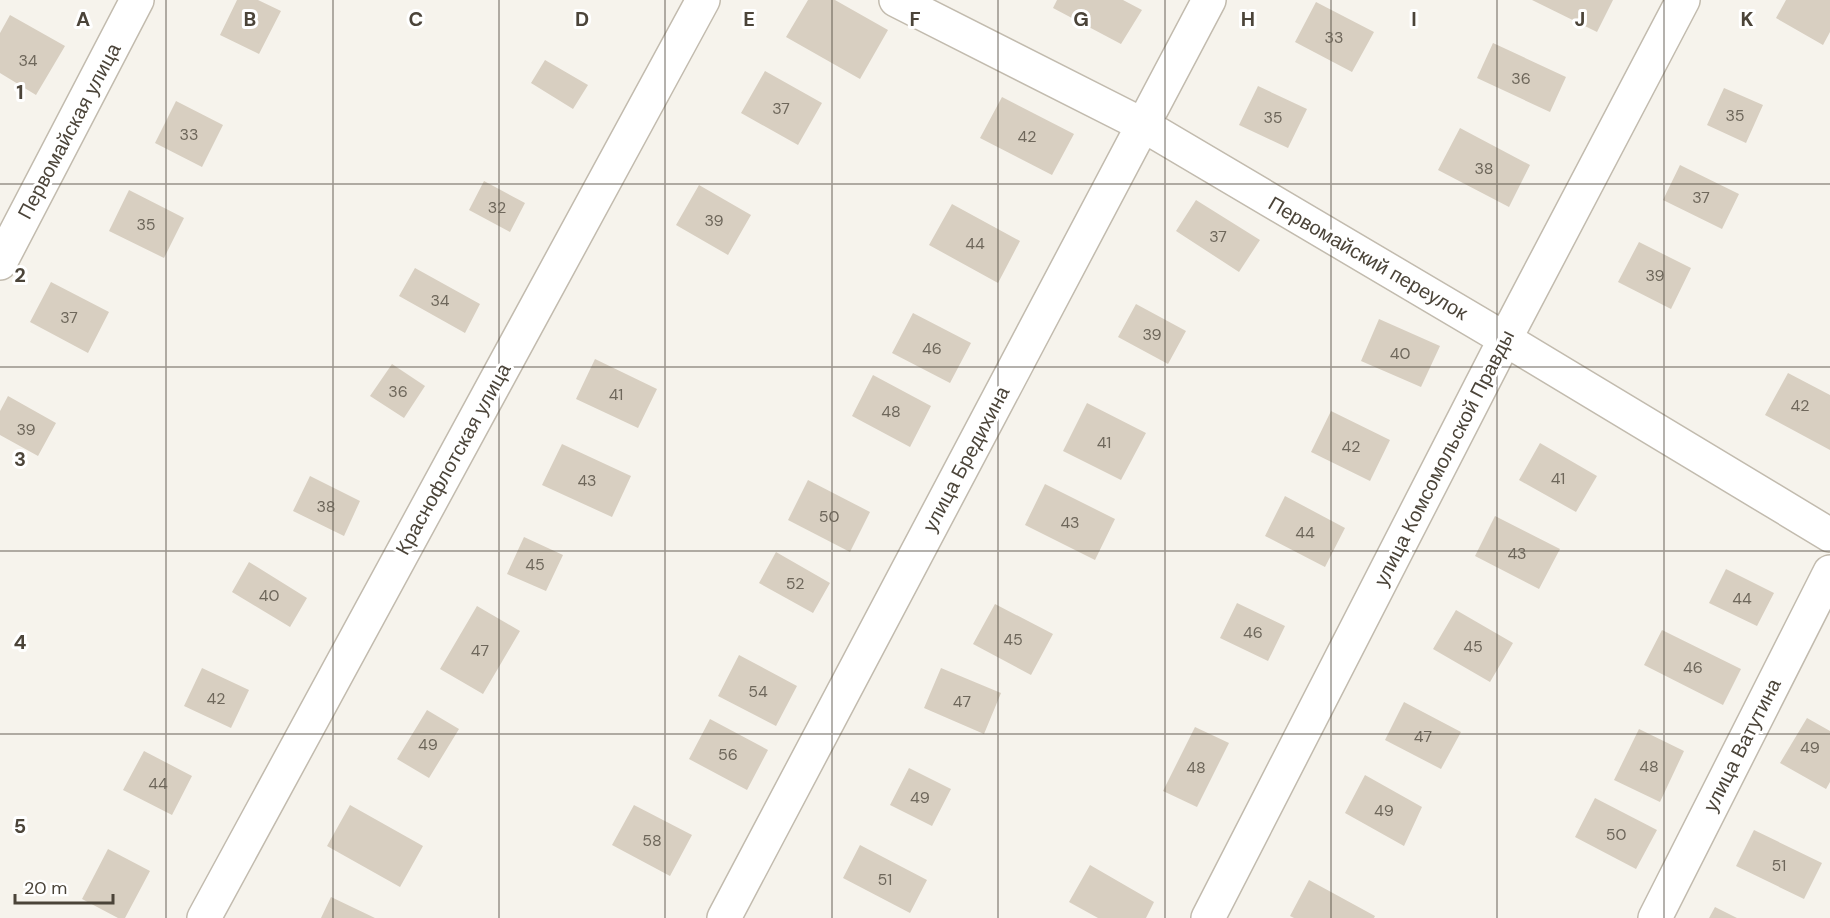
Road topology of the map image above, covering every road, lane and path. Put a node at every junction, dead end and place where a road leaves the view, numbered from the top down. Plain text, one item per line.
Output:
1 (137, 0) edge
2 (703, 0) edge
3 (896, 0) edge
4 (1209, 0) edge
5 (1683, 0) edge
6 (1143, 125) junction
7 (0, 263) edge
8 (1505, 339) junction
9 (1830, 535) edge
10 (1830, 572) edge
11 (204, 918) edge
12 (723, 918) edge
13 (1208, 918) edge
14 (1655, 918) edge

1 - 7 street, Первомайская улица
2 - 11 street, Краснофлотская улица
3 - 6 street, Первомайский переулок
4 - 6 street, улица Бредихина
5 - 8 street, улица Комсомольской Правды
6 - 8 street, Первомайский переулок
6 - 12 street, улица Бредихина
8 - 9 street, Первомайский переулок
8 - 13 street, улица Комсомольской Правды
10 - 14 street, улица Ватутина

